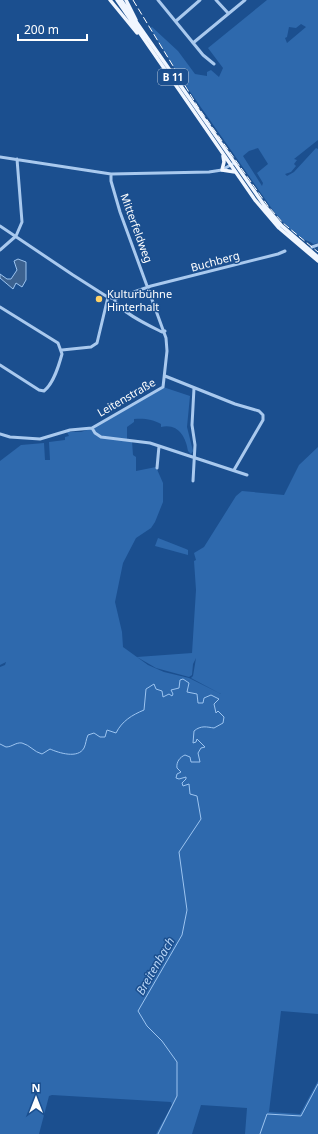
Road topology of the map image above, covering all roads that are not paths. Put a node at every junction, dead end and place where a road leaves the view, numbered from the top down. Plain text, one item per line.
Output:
1 (110, 0) edge
2 (117, 0) edge
3 (121, 0) edge
4 (126, 0) edge
5 (158, 0) edge
6 (200, 0) edge
7 (216, 0) edge
8 (245, 0) edge
9 (228, 13) junction
10 (176, 21) junction
11 (142, 35) junction
12 (193, 43) junction
13 (214, 64) dead end
14 (222, 153) junction
15 (0, 157) edge
16 (17, 160) junction
17 (232, 164) junction
18 (222, 170) junction
19 (236, 173) junction
20 (111, 174) junction
21 (0, 226) edge
22 (16, 236) junction
23 (318, 244) edge
24 (305, 246) junction
25 (312, 247) junction
26 (0, 250) edge
27 (285, 251) dead end
28 (312, 252) junction
29 (318, 257) edge
30 (318, 261) edge
31 (148, 288) junction
32 (108, 297) junction
33 (114, 299) junction
34 (0, 307) edge
35 (165, 332) junction
36 (62, 350) junction
37 (0, 365) edge
38 (165, 376) junction
39 (194, 388) junction
40 (92, 428) junction
41 (0, 434) edge
42 (159, 446) junction
43 (195, 457) junction
44 (157, 468) dead end
45 (234, 470) junction
46 (247, 474) dead end
47 (193, 481) dead end

1 - 11 main road, B 11
2 - 11 main road, B 11
3 - 11 main road, B 11
4 - 11 main road, B 11
5 - 10 street
6 - 10 street
7 - 9 street
8 - 9 street
9 - 12 street
10 - 12 street
11 - 14 main road, B 11
11 - 17 main road, B 11
12 - 13 street
14 - 17 main road, B 11
14 - 18 main road
15 - 16 street
16 - 20 street
16 - 22 street
17 - 18 street
17 - 19 main road, B 11
17 - 24 main road, B 11
18 - 19 main road
18 - 20 street
19 - 30 main road, B 11
20 - 31 street, Mitterfeldweg
21 - 22 street
22 - 26 street
22 - 32 street
23 - 25 street
24 - 25 main road
24 - 28 main road, B 11
25 - 28 main road
27 - 31 street, Buchberg
28 - 29 main road, B 11
31 - 33 street
31 - 35 street, Leitenstraße
32 - 33 street
32 - 36 street
33 - 35 street
34 - 36 street
35 - 38 street, Leitenstraße
36 - 37 street
38 - 39 street
38 - 40 street, Leitenstraße
39 - 43 street
39 - 45 street
40 - 41 street, Leitenstraße
40 - 42 street, Leitenstraße
42 - 43 street, Leitenstraße
42 - 44 street
43 - 45 street, Leitenstraße
43 - 47 street
45 - 46 street, Leitenstraße

